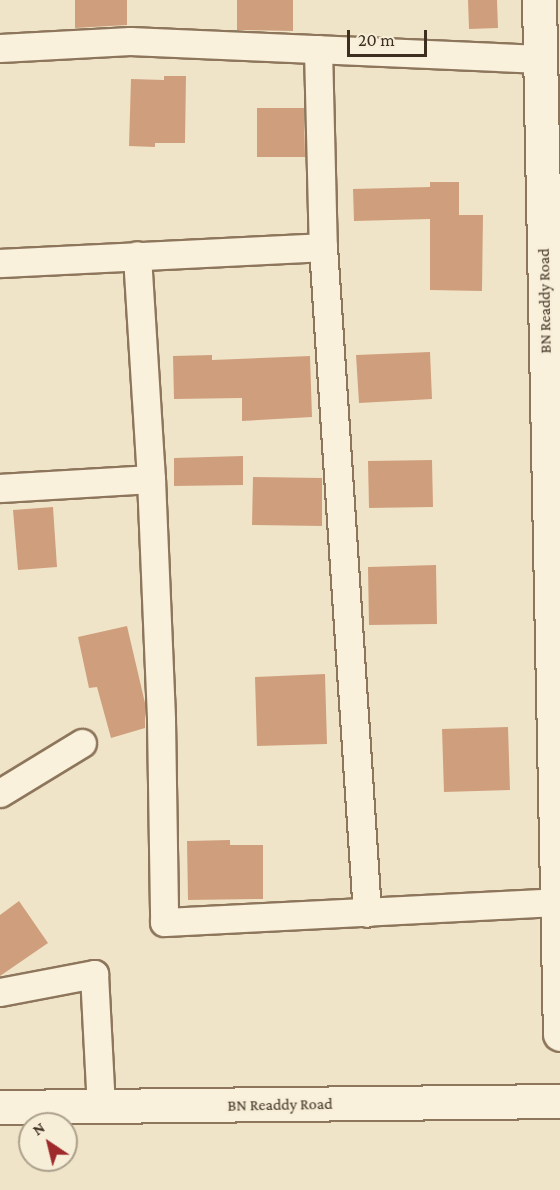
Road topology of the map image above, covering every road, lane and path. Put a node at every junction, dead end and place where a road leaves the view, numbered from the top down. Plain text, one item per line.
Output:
1 (539, 0) edge
2 (0, 48) edge
3 (318, 49) junction
4 (541, 59) junction
5 (323, 246) junction
6 (138, 255) junction
7 (0, 263) edge
8 (553, 360) edge
9 (151, 479) junction
10 (0, 488) edge
11 (555, 546) edge
12 (82, 743) dead end
13 (0, 793) edge
14 (557, 902) junction
15 (367, 913) junction
16 (0, 992) edge
17 (560, 1034) edge
18 (560, 1101) edge
19 (0, 1107) edge
20 (101, 1107) junction

1 - 4 street, BN Readdy Road
2 - 3 street
3 - 4 street
3 - 5 street
4 - 8 street, BN Readdy Road
5 - 6 street
5 - 15 street
6 - 7 street
6 - 9 street
8 - 11 street, BN Readdy Road
9 - 10 street
9 - 15 street
11 - 14 street, BN Readdy Road
12 - 13 street
14 - 15 street
14 - 17 street, BN Readdy Road
16 - 20 street
18 - 20 street, BN Readdy Road
19 - 20 street, BN Readdy Road

